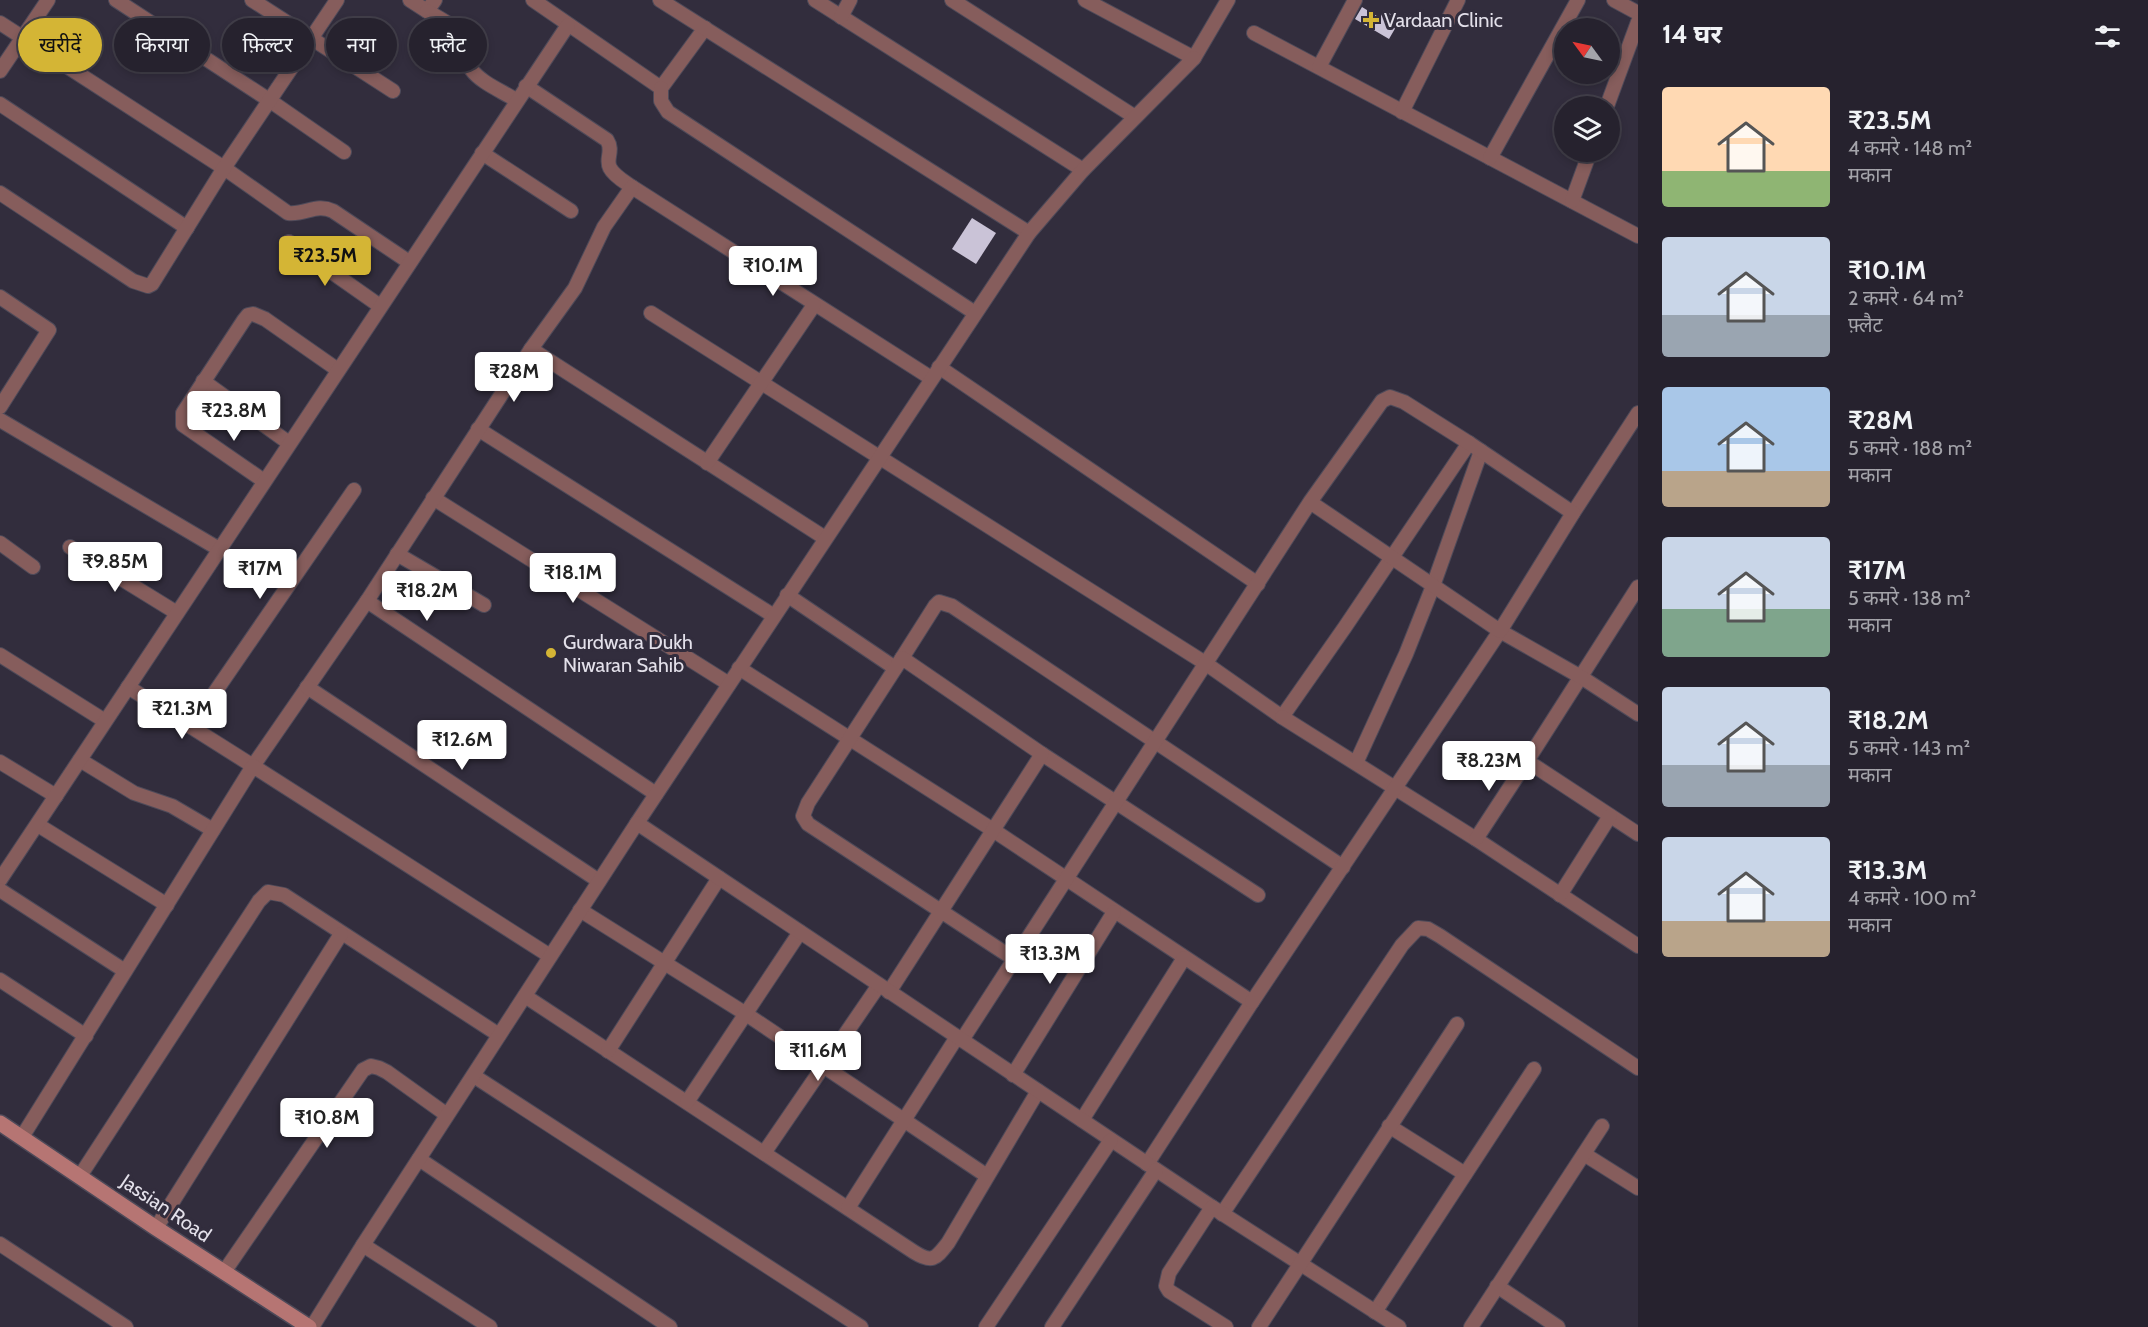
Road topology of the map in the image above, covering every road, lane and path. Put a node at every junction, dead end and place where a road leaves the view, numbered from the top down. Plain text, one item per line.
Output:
1 (48, 0) edge
2 (116, 0) edge
3 (252, 0) edge
4 (337, 0) edge
5 (410, 0) edge
6 (533, 0) edge
7 (660, 0) edge
8 (814, 0) edge
9 (850, 0) edge
10 (952, 0) edge
11 (1085, 0) edge
12 (1228, 0) edge
13 (1355, 0) edge
14 (1458, 0) edge
15 (1578, 0) edge
16 (1614, 0) edge
17 (431, 5) edge
18 (1638, 13) edge
19 (841, 17) junction
20 (36, 18) edge
21 (280, 18) edge
22 (1638, 22) edge
23 (0, 23) edge
24 (568, 25) junction
25 (705, 28) junction
26 (1254, 33) dead end
27 (18, 35) edge
28 (314, 35) edge
29 (314, 39) edge
30 (18, 44) edge
31 (1194, 58) junction
32 (1319, 67) junction
33 (0, 71) edge
34 (75, 72) edge
35 (288, 72) edge
36 (526, 86) junction
37 (661, 88) junction
38 (393, 91) dead end
39 (1611, 96) edge
40 (269, 100) junction
41 (516, 100) junction
42 (0, 104) edge
43 (1402, 112) junction
44 (1135, 117) junction
45 (344, 152) dead end
46 (482, 153) junction
47 (1490, 158) junction
48 (1586, 162) edge
49 (224, 168) junction
50 (1083, 170) junction
51 (632, 188) junction
52 (0, 193) edge
53 (1572, 201) junction
54 (571, 211) dead end
55 (188, 228) junction
56 (1637, 232) edge
57 (1029, 233) junction
58 (289, 242) dead end
59 (409, 262) junction
60 (0, 297) edge
61 (814, 305) junction
62 (380, 306) junction
63 (651, 313) dead end
64 (975, 313) junction
65 (531, 349) junction
66 (338, 370) junction
67 (935, 373) junction
68 (203, 381) junction
69 (761, 382) junction
70 (0, 407) edge
71 (0, 420) edge
72 (1636, 421) edge
73 (478, 429) junction
74 (289, 443) junction
75 (1475, 447) junction
76 (879, 456) junction
77 (707, 463) junction
78 (264, 481) junction
79 (354, 490) dead end
80 (434, 498) junction
81 (1310, 502) junction
82 (1573, 513) junction
83 (825, 538) junction
84 (0, 543) edge
85 (70, 547) dead end
86 (219, 549) junction
87 (397, 554) junction
88 (1392, 558) junction
89 (33, 567) dead end
90 (1258, 584) junction
91 (1433, 586) junction
92 (1637, 590) edge
93 (787, 595) junction
94 (367, 601) junction
95 (484, 605) dead end
96 (177, 613) junction
97 (774, 616) junction
98 (1500, 631) junction
99 (0, 655) edge
100 (899, 663) junction
101 (1205, 663) junction
102 (739, 668) junction
103 (1581, 677) junction
104 (729, 684) junction
105 (128, 687) junction
106 (308, 687) junction
107 (1638, 714) edge
108 (1282, 717) junction
109 (105, 721) junction
110 (191, 727) junction
111 (851, 737) junction
112 (1154, 742) junction
113 (1042, 754) junction
114 (80, 760) junction
115 (0, 762) edge
116 (1527, 762) junction
117 (1356, 763) junction
118 (253, 766) junction
119 (1395, 788) junction
120 (656, 794) junction
121 (56, 796) junction
122 (1116, 802) junction
123 (1610, 816) junction
124 (637, 823) junction
125 (38, 825) junction
126 (213, 830) junction
127 (993, 830) junction
128 (1638, 834) edge
129 (1476, 839) junction
130 (1343, 867) junction
131 (720, 878) junction
132 (1065, 879) junction
133 (0, 880) edge
134 (599, 881) junction
135 (0, 890) edge
136 (1258, 895) dead end
137 (1560, 895) junction
138 (167, 905) junction
139 (580, 910) junction
140 (941, 910) junction
141 (1114, 912) junction
142 (800, 932) junction
143 (341, 934) junction
144 (1638, 946) edge
145 (550, 956) junction
146 (1184, 958) junction
147 (1014, 959) junction
148 (664, 965) junction
149 (125, 971) junction
150 (0, 980) edge
151 (884, 988) junction
152 (525, 996) junction
153 (1252, 1002) junction
154 (746, 1014) junction
155 (1456, 1024) dead end
156 (499, 1035) junction
157 (86, 1036) junction
158 (959, 1039) junction
159 (608, 1051) junction
160 (824, 1067) junction
161 (1638, 1068) edge
162 (1534, 1069) dead end
163 (1013, 1075) junction
164 (474, 1076) junction
165 (1038, 1091) junction
166 (687, 1102) junction
167 (447, 1116) junction
168 (1082, 1120) junction
169 (904, 1121) junction
170 (0, 1123) edge
171 (1389, 1126) junction
172 (1602, 1126) dead end
173 (22, 1137) junction
174 (1111, 1140) junction
175 (764, 1153) junction
176 (1584, 1154) junction
177 (419, 1159) junction
178 (1151, 1167) junction
179 (1465, 1174) junction
180 (80, 1176) junction
181 (987, 1176) junction
182 (1638, 1188) edge
183 (848, 1208) junction
184 (1217, 1210) junction
185 (156, 1228) junction
186 (0, 1244) edge
187 (363, 1245) junction
188 (1300, 1264) junction
189 (224, 1272) junction
190 (1497, 1287) junction
191 (1375, 1312) junction
192 (126, 1327) edge
193 (311, 1327) edge
194 (490, 1327) edge
195 (670, 1327) edge
196 (861, 1327) edge
197 (986, 1327) edge
198 (1052, 1327) edge
199 (1226, 1327) edge
200 (1259, 1327) edge
201 (1399, 1327) edge
202 (1471, 1327) edge
203 (1558, 1327) edge

1 - 20 street
2 - 40 street
3 - 21 street
4 - 28 street
5 - 17 street
6 - 24 street
7 - 25 street
8 - 19 street
9 - 19 street
10 - 44 street
11 - 31 street
12 - 31 street
13 - 32 street
14 - 43 street
15 - 47 street
16 - 18 street
17 - 41 street
19 - 50 street
22 - 39 street
23 - 27 street
24 - 36 street
24 - 37 street
25 - 37 street
25 - 57 street
26 - 32 street
29 - 38 street
30 - 33 street
31 - 44 street
32 - 43 street
34 - 49 street
35 - 40 street
36 - 41 street
36 - 51 street
37 - 64 street
40 - 45 street
40 - 49 street
41 - 46 street
42 - 55 street
43 - 47 street
44 - 50 street
46 - 54 street
46 - 59 street
47 - 53 street
48 - 53 street
49 - 55 street
49 - 59 street
50 - 57 street
51 - 61 street
51 - 65 street
52 - 55 street
53 - 56 street
57 - 64 street
58 - 62 street
59 - 62 street
60 - 70 street
61 - 67 street
61 - 69 street
62 - 66 street
63 - 69 street
64 - 67 street
65 - 73 street
65 - 77 street
66 - 68 street
66 - 74 street
67 - 76 street
67 - 90 street
68 - 74 street
68 - 78 street
69 - 76 street
69 - 77 street
71 - 86 street
72 - 82 street
73 - 80 street
73 - 97 street
74 - 78 street
75 - 81 street
75 - 82 street
75 - 88 street
75 - 91 street
76 - 83 street
76 - 101 street
77 - 83 street
78 - 86 street
79 - 110 street
80 - 87 street
80 - 104 street
81 - 88 street
81 - 90 street
82 - 98 street
83 - 93 street
84 - 89 street
85 - 96 street
86 - 96 street
87 - 94 street
87 - 95 street
88 - 91 street
88 - 108 street
90 - 101 street
91 - 98 street
91 - 117 street
92 - 103 street
93 - 97 street
93 - 100 street
94 - 106 street
94 - 120 street
96 - 105 street
97 - 102 street
98 - 103 street
98 - 119 street
99 - 109 street
100 - 111 street
100 - 112 street
100 - 113 street
101 - 108 street
101 - 112 street
102 - 104 street
102 - 111 street
103 - 107 street
103 - 116 street
104 - 120 street
105 - 109 street
105 - 110 street
106 - 118 street
106 - 134 street
108 - 117 street
109 - 114 street
110 - 118 street
111 - 127 street
111 - 140 street
112 - 122 street
112 - 130 street
113 - 122 street
113 - 127 street
114 - 121 street
114 - 126 street
115 - 121 street
116 - 123 street
116 - 129 street
117 - 119 street
118 - 126 street
118 - 145 street
119 - 129 street
119 - 130 street
120 - 124 street
121 - 125 street
122 - 132 street
122 - 136 street
123 - 128 street
123 - 137 street
124 - 131 street
124 - 134 street
125 - 133 street
125 - 138 street
126 - 138 street
127 - 132 street
127 - 140 street
129 - 137 street
130 - 153 street
131 - 142 street
131 - 148 street
132 - 141 street
132 - 147 street
134 - 139 street
135 - 149 street
137 - 144 street
138 - 149 street
139 - 145 street
139 - 148 street
140 - 147 street
140 - 151 street
141 - 146 street
141 - 163 street
142 - 151 street
142 - 154 street
143 - 156 street
143 - 180 street
143 - 185 street
145 - 152 street
146 - 153 street
146 - 168 street
147 - 158 street
148 - 154 street
148 - 159 street
149 - 157 street
150 - 157 street
151 - 158 street
151 - 160 street
152 - 156 street
152 - 159 street
153 - 178 street
154 - 160 street
154 - 166 street
155 - 171 street
156 - 164 street
157 - 173 street
158 - 163 street
158 - 169 street
159 - 166 street
160 - 169 street
160 - 175 street
161 - 184 street
162 - 179 street
163 - 165 street
164 - 167 street
164 - 196 street
165 - 168 street
165 - 181 street
166 - 175 street
167 - 177 street
167 - 189 street
168 - 174 street
169 - 181 street
169 - 183 street
170 - 173 street, Jassian Road
171 - 179 street
171 - 188 street
172 - 176 street
173 - 180 street, Jassian Road
174 - 178 street
174 - 197 street
175 - 183 street
176 - 182 street
176 - 190 street
177 - 187 street
177 - 195 street
178 - 184 street
178 - 198 street
179 - 191 street
180 - 185 street, Jassian Road
181 - 183 street
184 - 188 street
184 - 199 street
185 - 189 street, Jassian Road
186 - 192 street
187 - 193 street
187 - 194 street
188 - 191 street
188 - 200 street
189 - 193 street, Jassian Road
190 - 202 street
190 - 203 street
191 - 201 street

